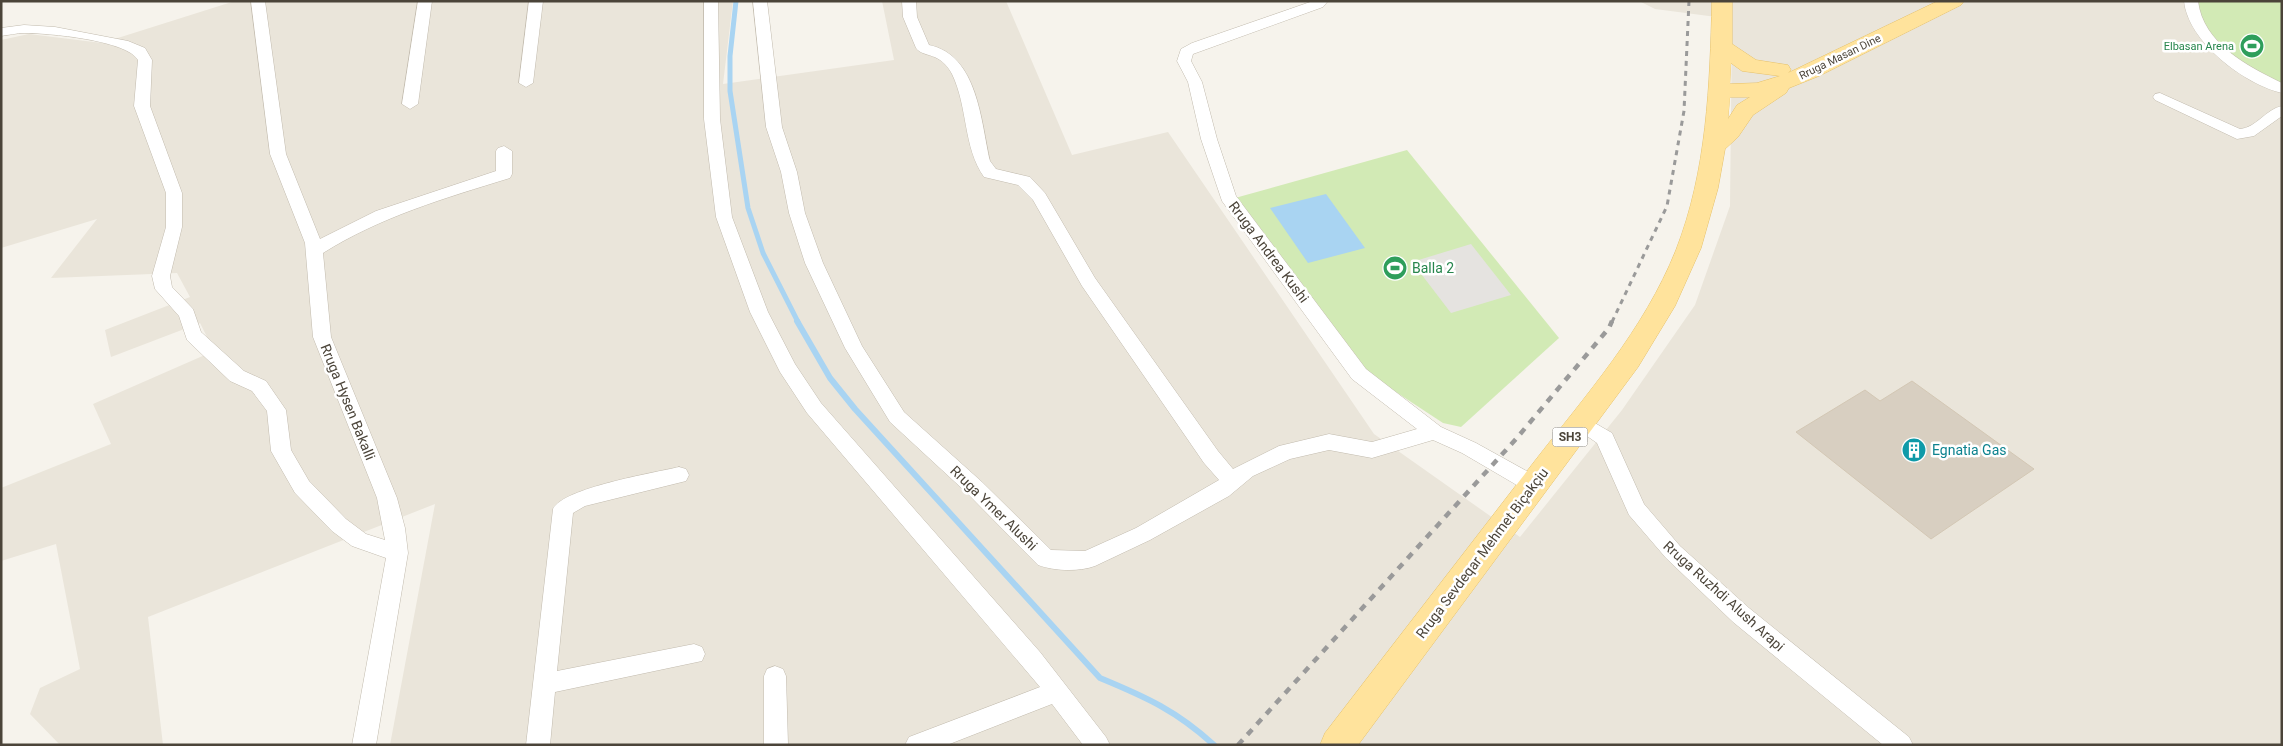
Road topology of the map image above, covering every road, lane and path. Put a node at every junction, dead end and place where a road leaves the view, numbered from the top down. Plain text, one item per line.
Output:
1 (258, 1) edge
2 (425, 1) edge
3 (536, 1) edge
4 (711, 1) edge
5 (760, 1) edge
6 (909, 1) edge
7 (1321, 1) edge
8 (1722, 1) edge
9 (1923, 1) edge
10 (1954, 1) edge
11 (2191, 1) edge
12 (1, 32) edge
13 (1722, 47) junction
14 (1788, 75) junction
15 (526, 83) dead end
16 (1721, 86) junction
17 (2282, 89) edge
18 (2160, 97) dead end
19 (410, 104) dead end
20 (2282, 110) edge
21 (1715, 145) junction
22 (504, 151) dead end
23 (314, 251) junction
24 (1581, 422) junction
25 (1434, 432) junction
26 (679, 475) dead end
27 (1232, 482) junction
28 (1534, 485) junction
29 (397, 552) junction
30 (694, 654) dead end
31 (776, 676) dead end
32 (543, 684) junction
33 (1058, 691) junction
34 (364, 745) edge
35 (538, 745) edge
36 (776, 745) edge
37 (917, 745) edge
38 (1098, 745) edge
39 (1337, 745) edge
40 (1901, 745) edge

1 - 23 street, Rruga Hysen Bakalli
2 - 19 street
3 - 15 street
4 - 33 street
5 - 27 street, Rruga Ymer Alushi
6 - 27 street
7 - 25 street, Rruga Andrea Kushi
8 - 13 main road, SH3
9 - 14 main road, Rruga Masan Dine
10 - 14 main road, Rruga Masan Dine
11 - 17 street
12 - 29 street
13 - 14 main road
13 - 16 main road, SH3
14 - 16 main road, Rruga Masan Dine
14 - 21 main road
16 - 21 main road, Rruga Sevdeqar Mehmet Biçakçiu / SH3
18 - 20 street
21 - 24 main road, Rruga Sevdeqar Mehmet Biçakçiu / SH3
22 - 23 street
23 - 29 street, Rruga Hysen Bakalli
24 - 28 main road, Rruga Sevdeqar Mehmet Biçakçiu / SH3
24 - 40 street, Rruga Ruzhdi Alush Arapi
25 - 27 street, Rruga Ymer Alushi
25 - 28 street
26 - 32 street
28 - 39 main road, Rruga Sevdeqar Mehmet Biçakçiu / SH3
29 - 34 street, Rruga Hysen Bakalli
30 - 32 street
31 - 36 street
32 - 35 street
33 - 37 street
33 - 38 street

